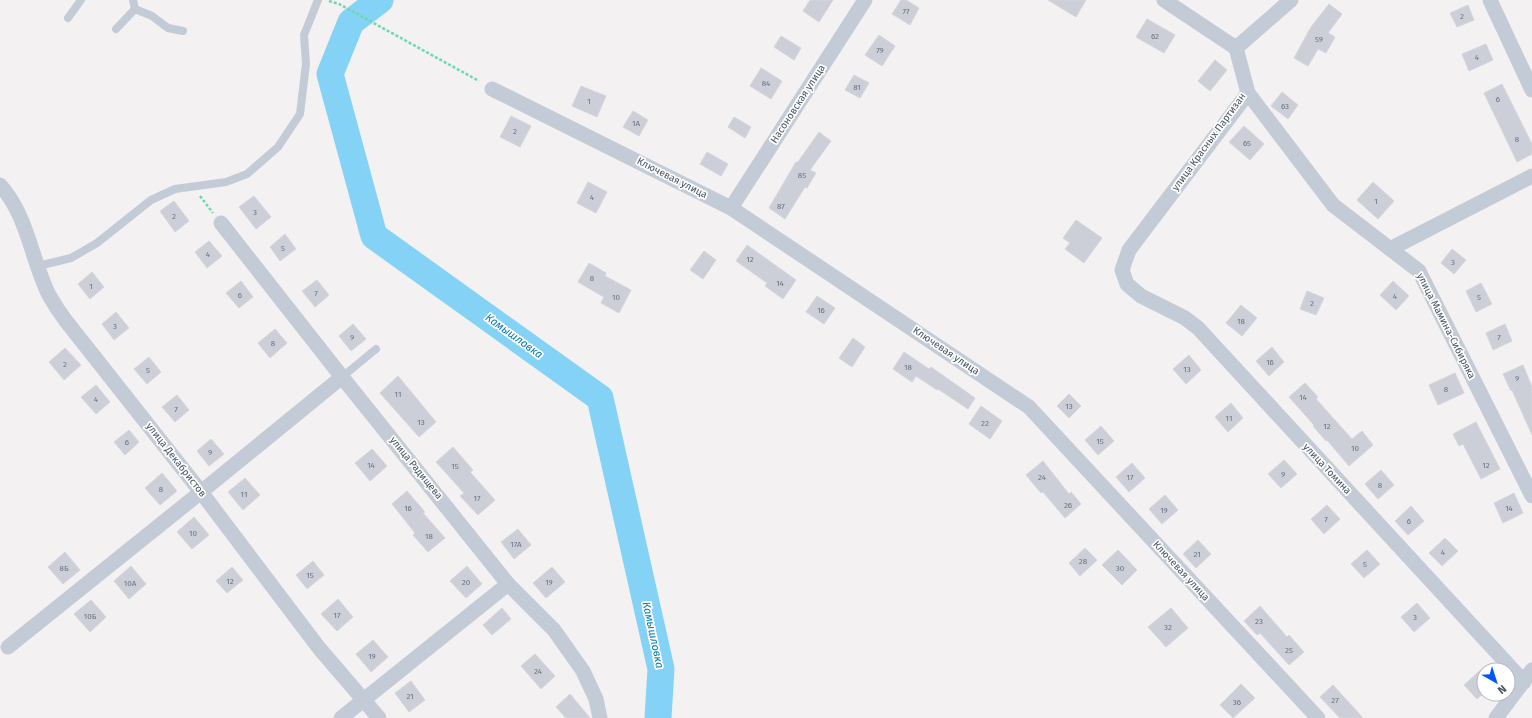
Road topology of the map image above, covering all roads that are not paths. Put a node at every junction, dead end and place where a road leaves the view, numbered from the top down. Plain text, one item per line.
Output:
1 (81, 0) edge
2 (133, 0) edge
3 (318, 0) edge
4 (865, 0) edge
5 (1164, 0) edge
6 (1291, 0) edge
7 (1490, 0) edge
8 (135, 9) junction
9 (68, 18) dead end
10 (116, 29) dead end
11 (183, 31) dead end
12 (1236, 48) junction
13 (492, 89) road end
14 (1532, 90) edge
15 (1248, 93) junction
16 (1532, 176) edge
17 (0, 185) edge
18 (731, 208) junction
19 (221, 222) road end
20 (1390, 249) junction
21 (38, 266) junction
22 (1122, 270) joint
23 (376, 349) dead end
24 (342, 377) junction
25 (202, 492) junction
26 (1532, 496) edge
27 (508, 584) junction
28 (8, 647) dead end
29 (1528, 676) edge
30 (363, 699) junction
31 (341, 718) edge
32 (379, 718) edge
33 (600, 718) edge
34 (1318, 718) edge
35 (1496, 718) edge

1 - 9 lane
2 - 8 lane
3 - 21 lane
4 - 18 street, Насоновская улица
5 - 12 street
6 - 12 street
7 - 14 street
8 - 10 lane
8 - 11 lane
12 - 15 street, улица Красных Партизан
13 - 18 street, Ключевая улица
15 - 20 street, улица Мамина-Сибиряка
15 - 22 street, улица Красных Партизан
16 - 20 street
17 - 21 street, улица Декабристов
18 - 34 street, Ключевая улица
19 - 24 street, улица Радищева
20 - 26 street, улица Мамина-Сибиряка
21 - 25 street, улица Декабристов
22 - 29 street, улица Томина
23 - 24 lane
24 - 25 street
24 - 27 street, улица Радищева
25 - 28 street
25 - 30 street, улица Декабристов
27 - 30 street
27 - 33 street, улица Радищева
29 - 35 street
30 - 31 street
30 - 32 street, улица Декабристов

